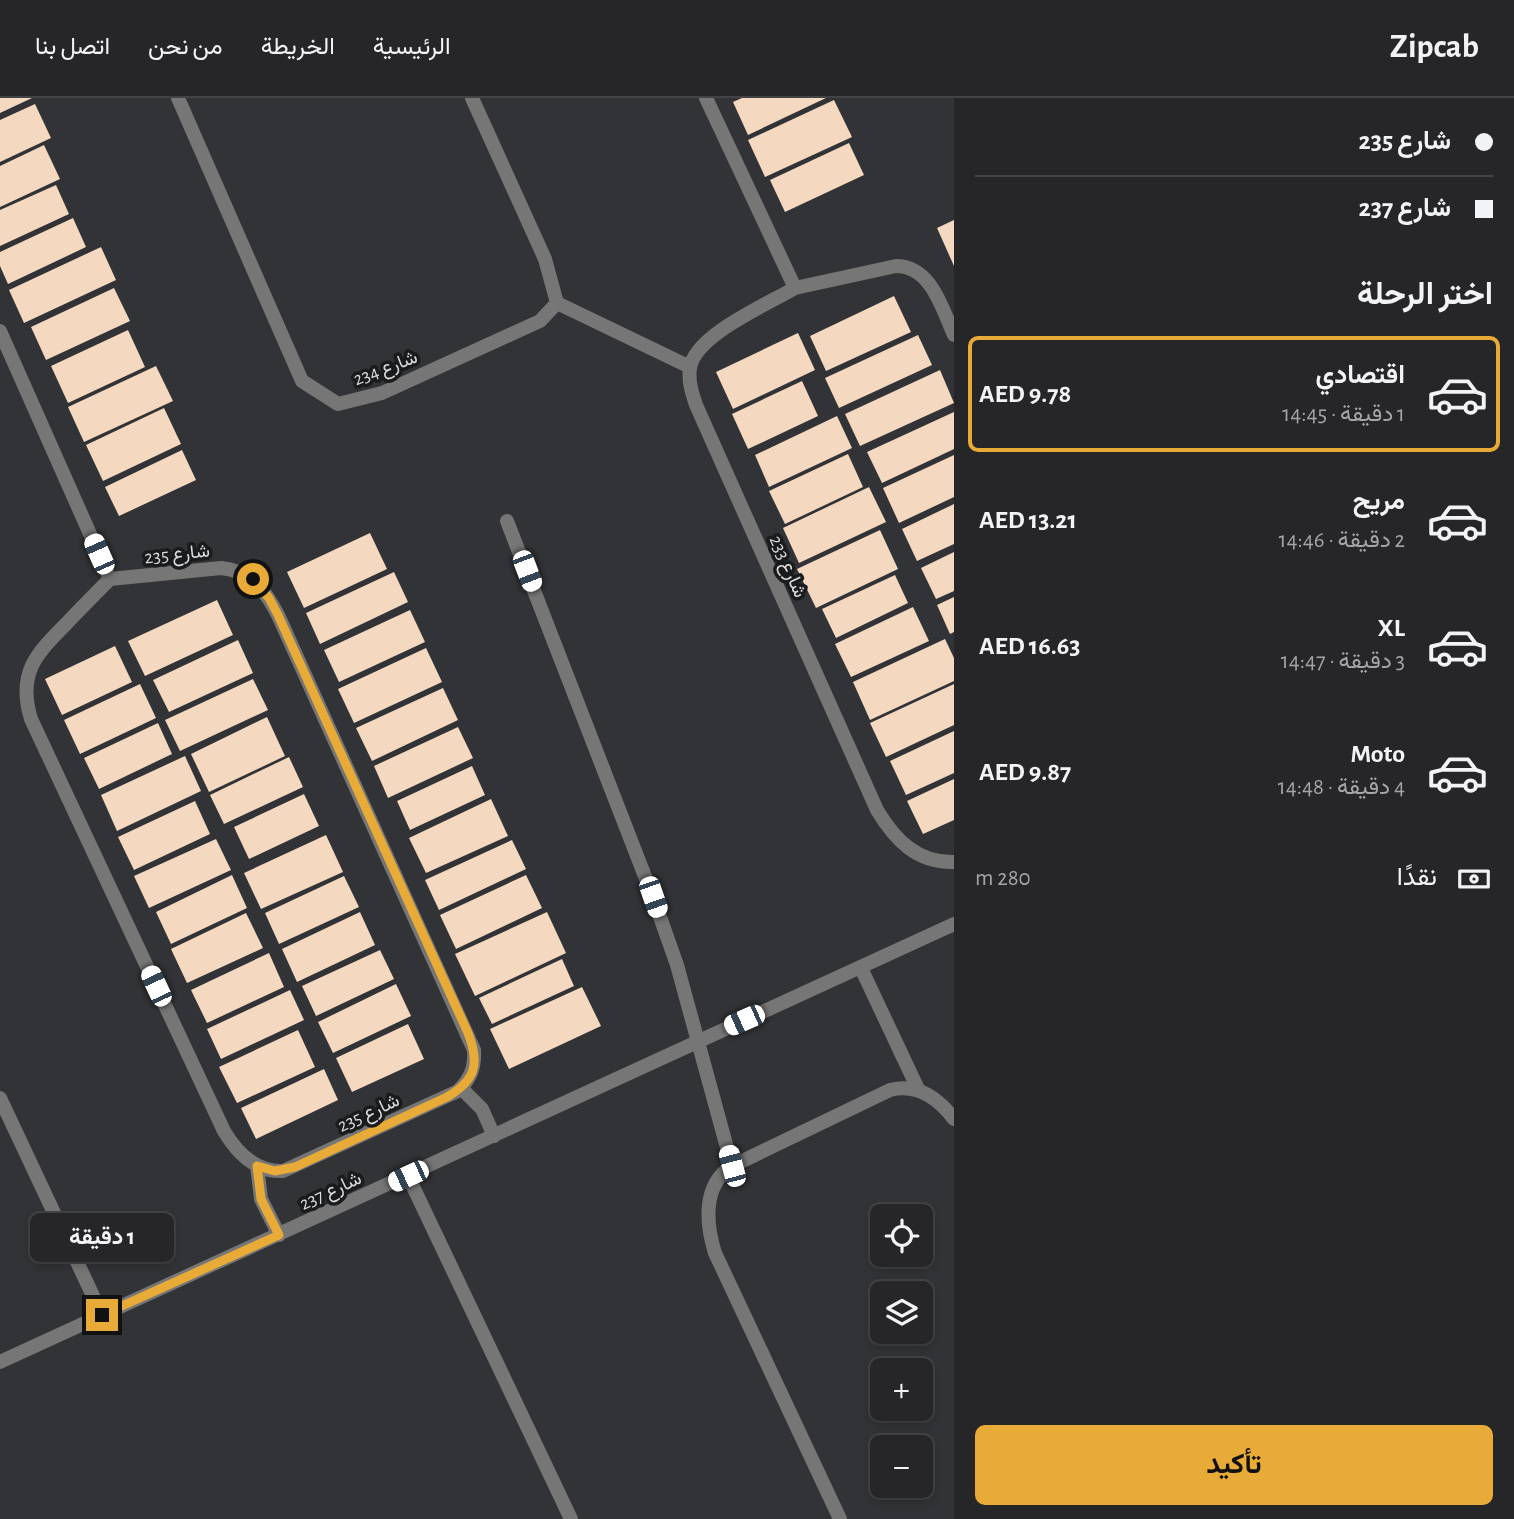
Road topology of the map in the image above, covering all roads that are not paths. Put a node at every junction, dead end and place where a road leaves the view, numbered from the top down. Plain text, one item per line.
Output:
1 (178, 98) edge
2 (472, 98) edge
3 (706, 98) edge
4 (795, 288) junction
5 (557, 303) junction
6 (0, 331) edge
7 (954, 335) edge
8 (690, 367) junction
9 (507, 521) dead end
10 (110, 579) junction
11 (954, 862) edge
12 (954, 924) edge
13 (861, 968) junction
14 (697, 1041) junction
15 (461, 1088) junction
16 (918, 1090) junction
17 (0, 1098) edge
18 (954, 1119) edge
19 (494, 1136) junction
20 (257, 1166) junction
21 (732, 1166) junction
22 (408, 1176) junction
23 (279, 1235) junction
24 (102, 1315) junction
25 (0, 1362) edge
26 (571, 1519) edge
27 (840, 1519) edge

1 - 5 street, شارع 234
2 - 5 street
3 - 4 street
4 - 7 street
4 - 8 street
5 - 8 street
6 - 10 street
8 - 11 street, شارع 233
9 - 14 street
10 - 15 street, شارع 235
10 - 20 street
12 - 13 street, شارع 237
13 - 14 street, شارع 237
13 - 16 street
14 - 19 street, شارع 237
14 - 21 street
15 - 19 street
15 - 20 street, شارع 235
16 - 18 street
16 - 21 street
17 - 24 street
19 - 22 street, شارع 237
20 - 23 street
21 - 27 street
22 - 23 street, شارع 237
22 - 26 street
23 - 24 street, شارع 237
24 - 25 street, شارع 237

